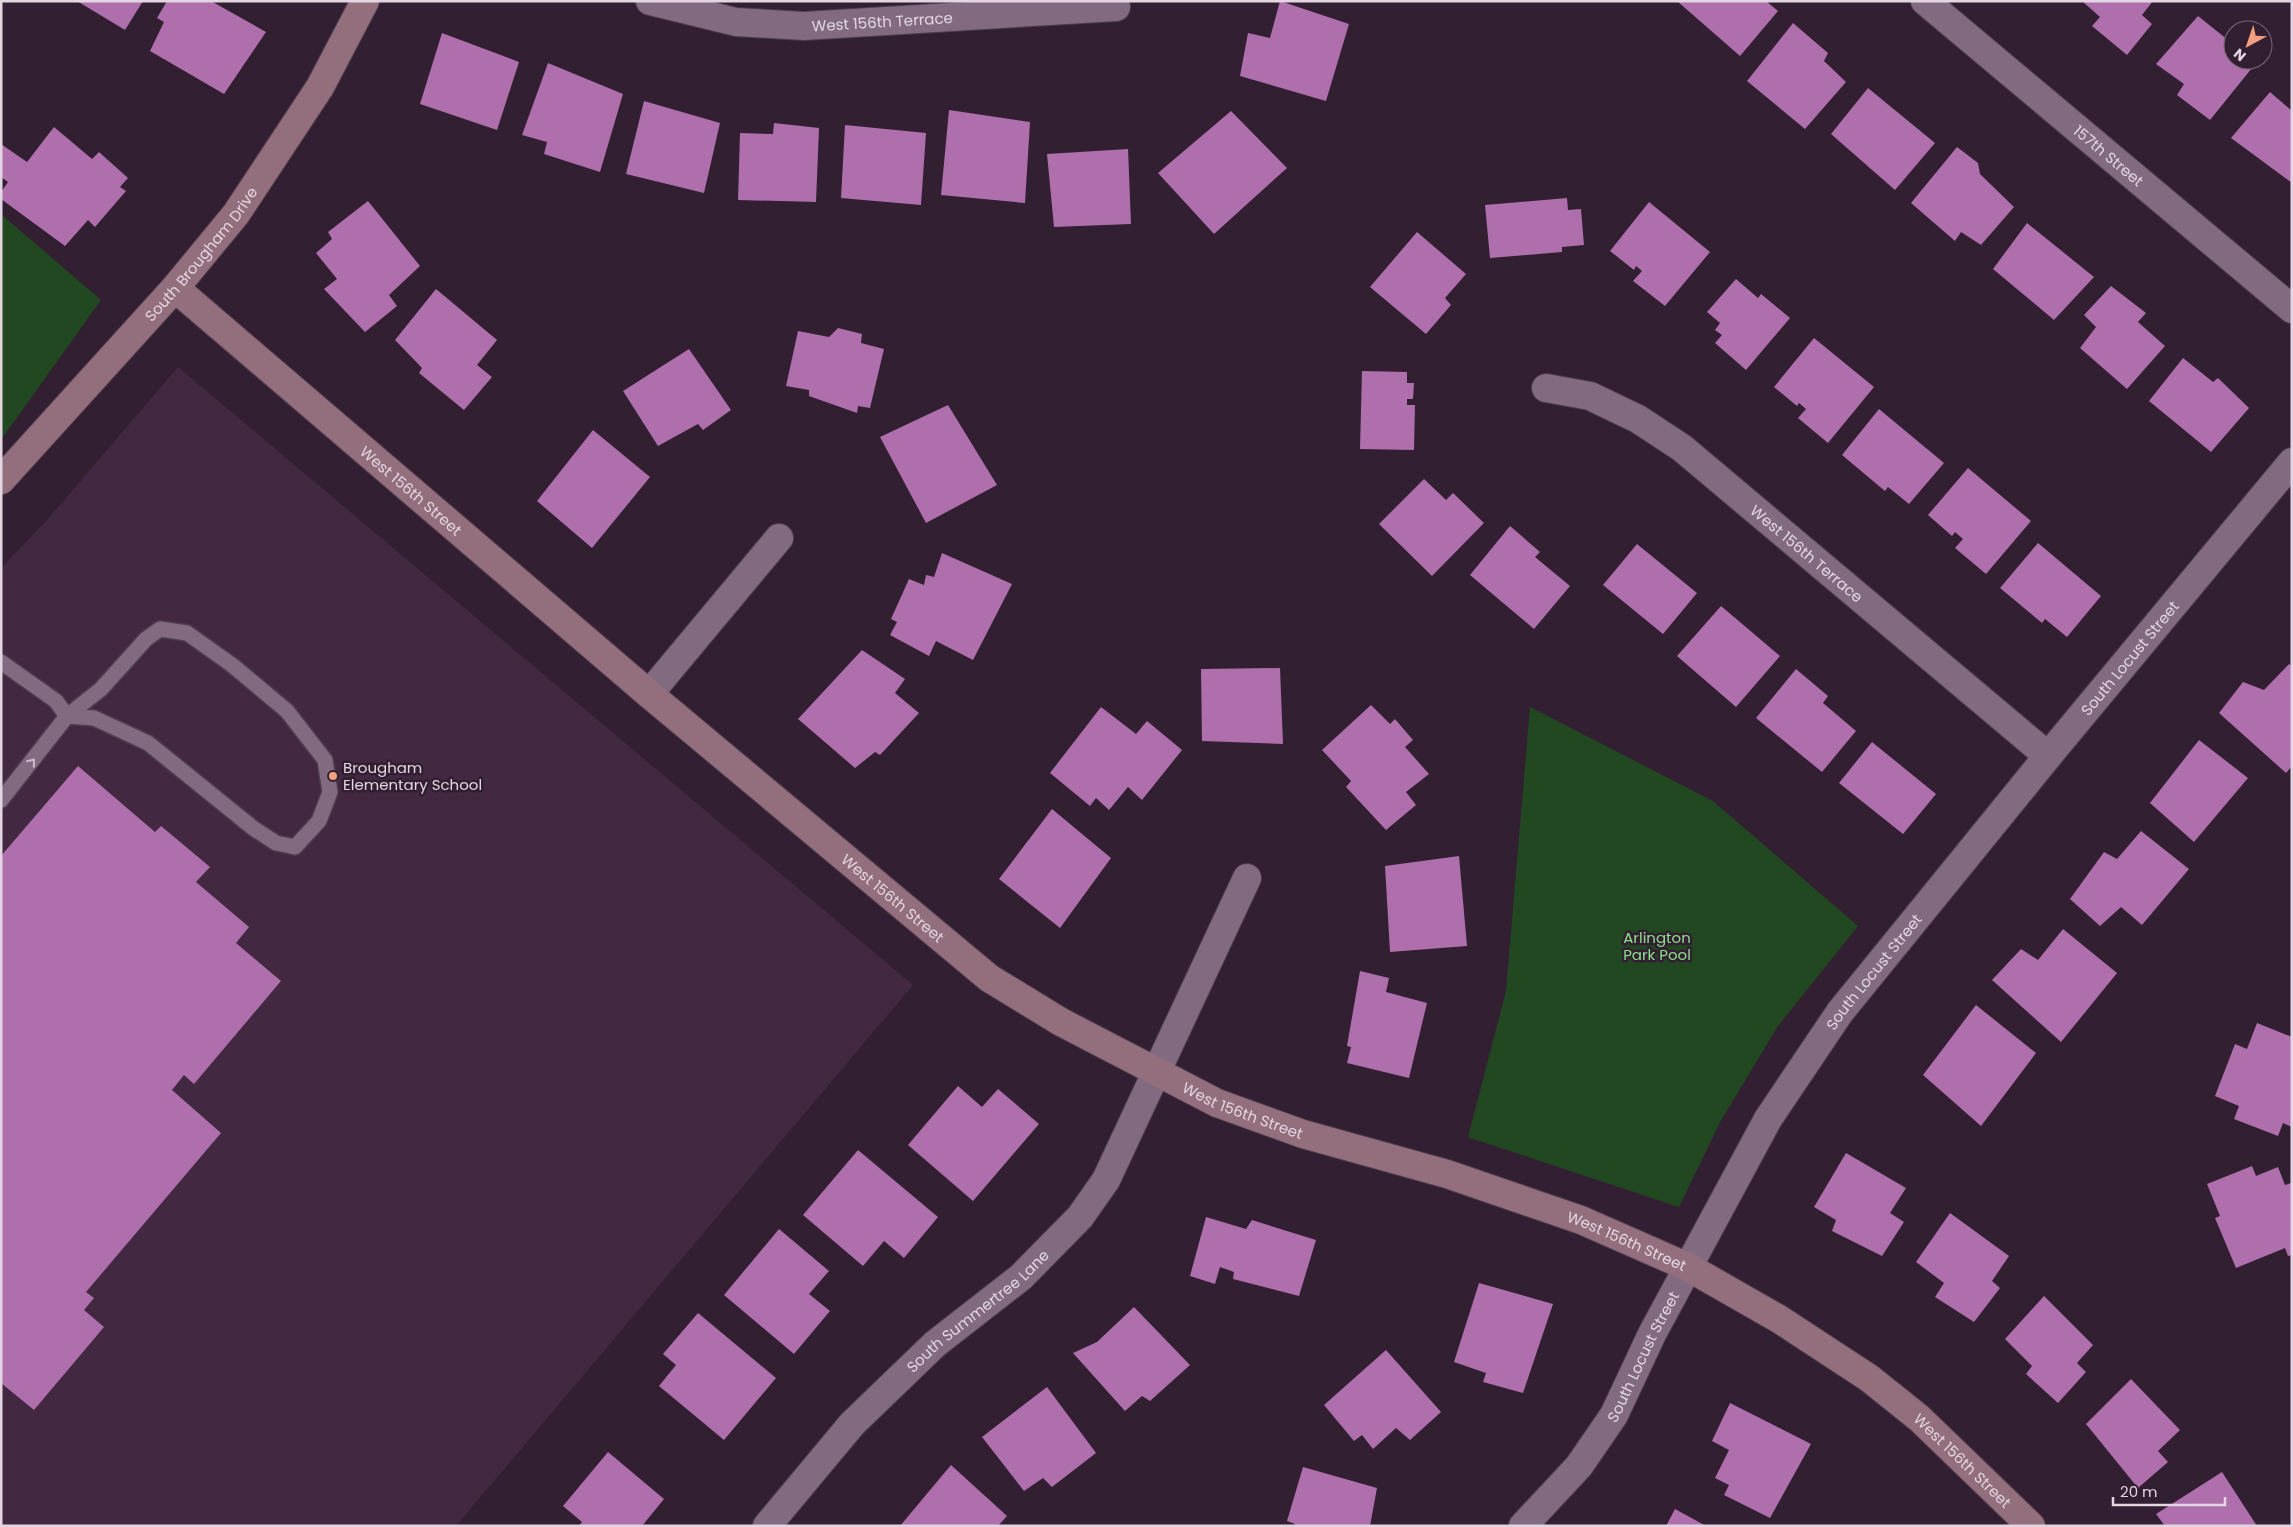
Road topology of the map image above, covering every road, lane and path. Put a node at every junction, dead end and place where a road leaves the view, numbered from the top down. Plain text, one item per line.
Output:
1 (365, 1) edge
2 (650, 1) edge
3 (1925, 1) edge
4 (1116, 7) dead end
5 (174, 288) junction
6 (2292, 309) edge
7 (1546, 388) dead end
8 (2292, 462) edge
9 (1, 480) edge
10 (779, 538) dead end
11 (1, 662) edge
12 (649, 694) junction
13 (67, 716) junction
14 (2048, 756) junction
15 (1, 800) edge
16 (1247, 878) dead end
17 (1157, 1073) junction
18 (1688, 1267) junction
19 (767, 1526) edge
20 (1523, 1526) edge
21 (2031, 1526) edge

1 - 5 street, South Brougham Drive
2 - 4 street, West 156th Terrace
3 - 6 street, 157th Street
5 - 9 street, South Brougham Drive
5 - 12 street, West 156th Street
7 - 14 street, West 156th Terrace
8 - 14 street, South Locust Street
10 - 12 street
11 - 13 lane
12 - 17 street, West 156th Street
13 - 13 lane
15 -> 13 lane
14 - 18 street, South Locust Street
16 - 17 street
17 - 18 street, West 156th Street
17 - 19 street, South Summertree Lane
18 - 20 street, South Locust Street
18 - 21 street, West 156th Street

